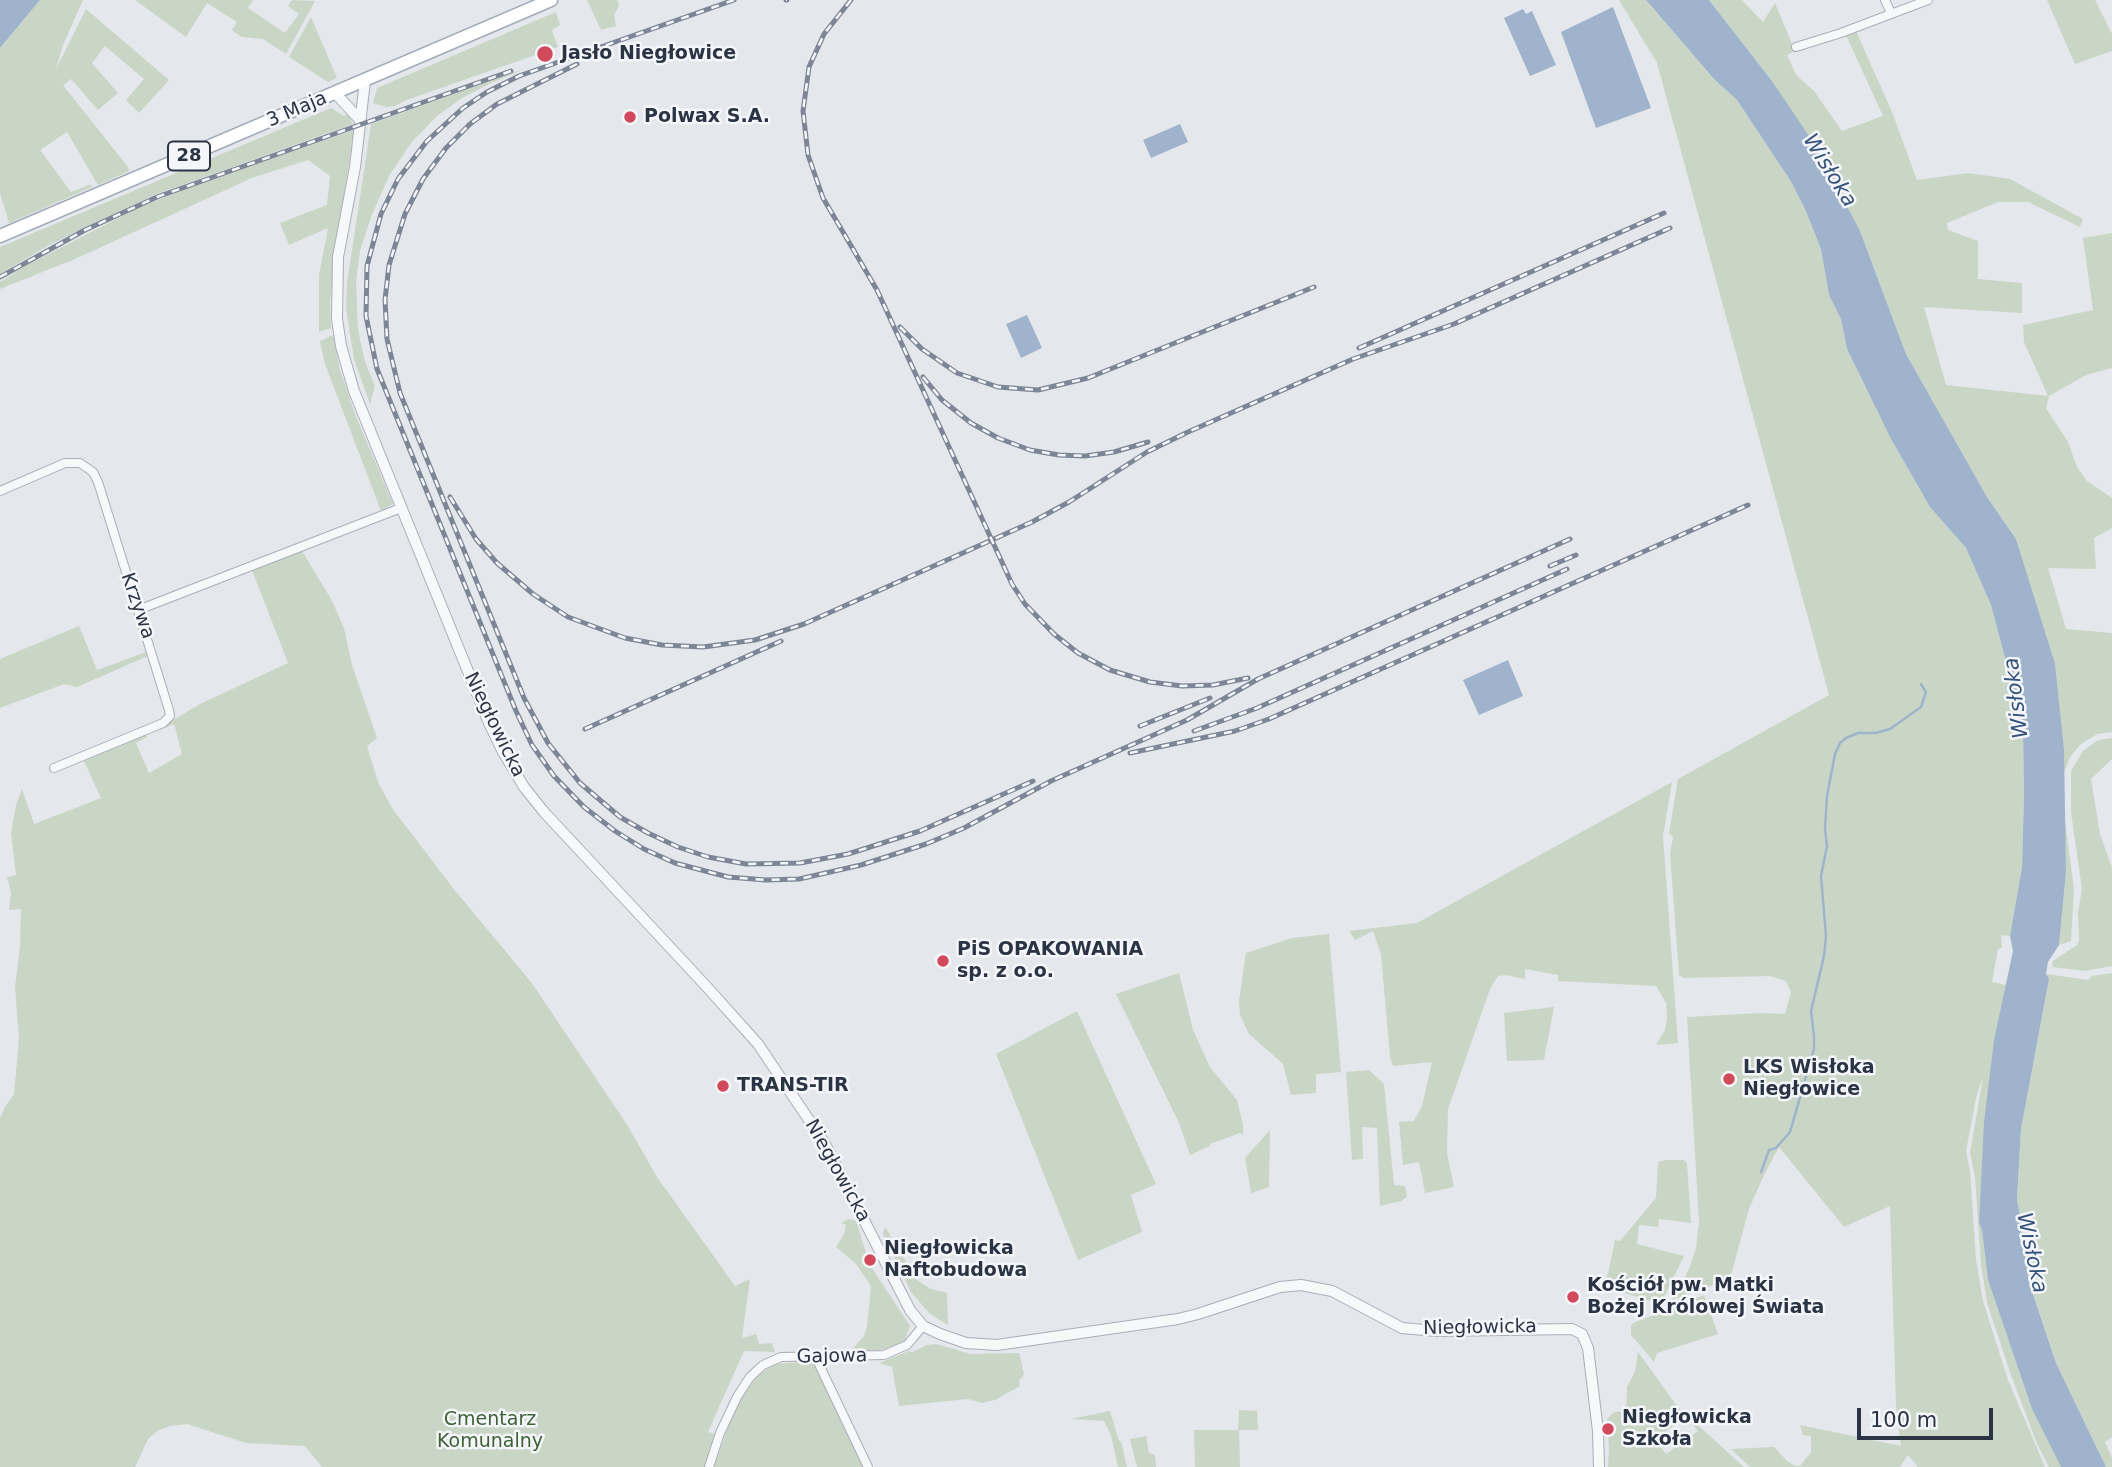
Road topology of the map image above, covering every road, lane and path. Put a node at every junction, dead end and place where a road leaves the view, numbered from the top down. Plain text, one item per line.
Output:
1 (551, 0) edge
2 (1885, 0) edge
3 (1928, 0) edge
4 (1891, 13) junction
5 (1796, 47) dead end
6 (365, 81) junction
7 (336, 94) junction
8 (360, 120) junction
9 (0, 236) edge
10 (0, 491) edge
11 (401, 508) junction
12 (138, 610) junction
13 (54, 768) dead end
14 (923, 1326) junction
15 (816, 1357) junction
16 (709, 1467) edge
17 (868, 1467) edge
18 (1599, 1467) edge

1 - 6 main road, 3 Maja / 28
2 - 4 street
3 - 4 street
4 - 5 street
6 - 7 main road, 3 Maja / 28
6 - 8 street, Niegłowicka
7 - 8 street
7 - 9 main road, 3 Maja / 28
8 - 11 street, Niegłowicka
10 - 12 street, Krzywa
11 - 12 street
11 - 14 street, Niegłowicka
12 - 13 street, Krzywa
14 - 15 street, Gajowa
14 - 18 street, Niegłowicka
15 - 16 street, Gajowa
15 - 17 street

